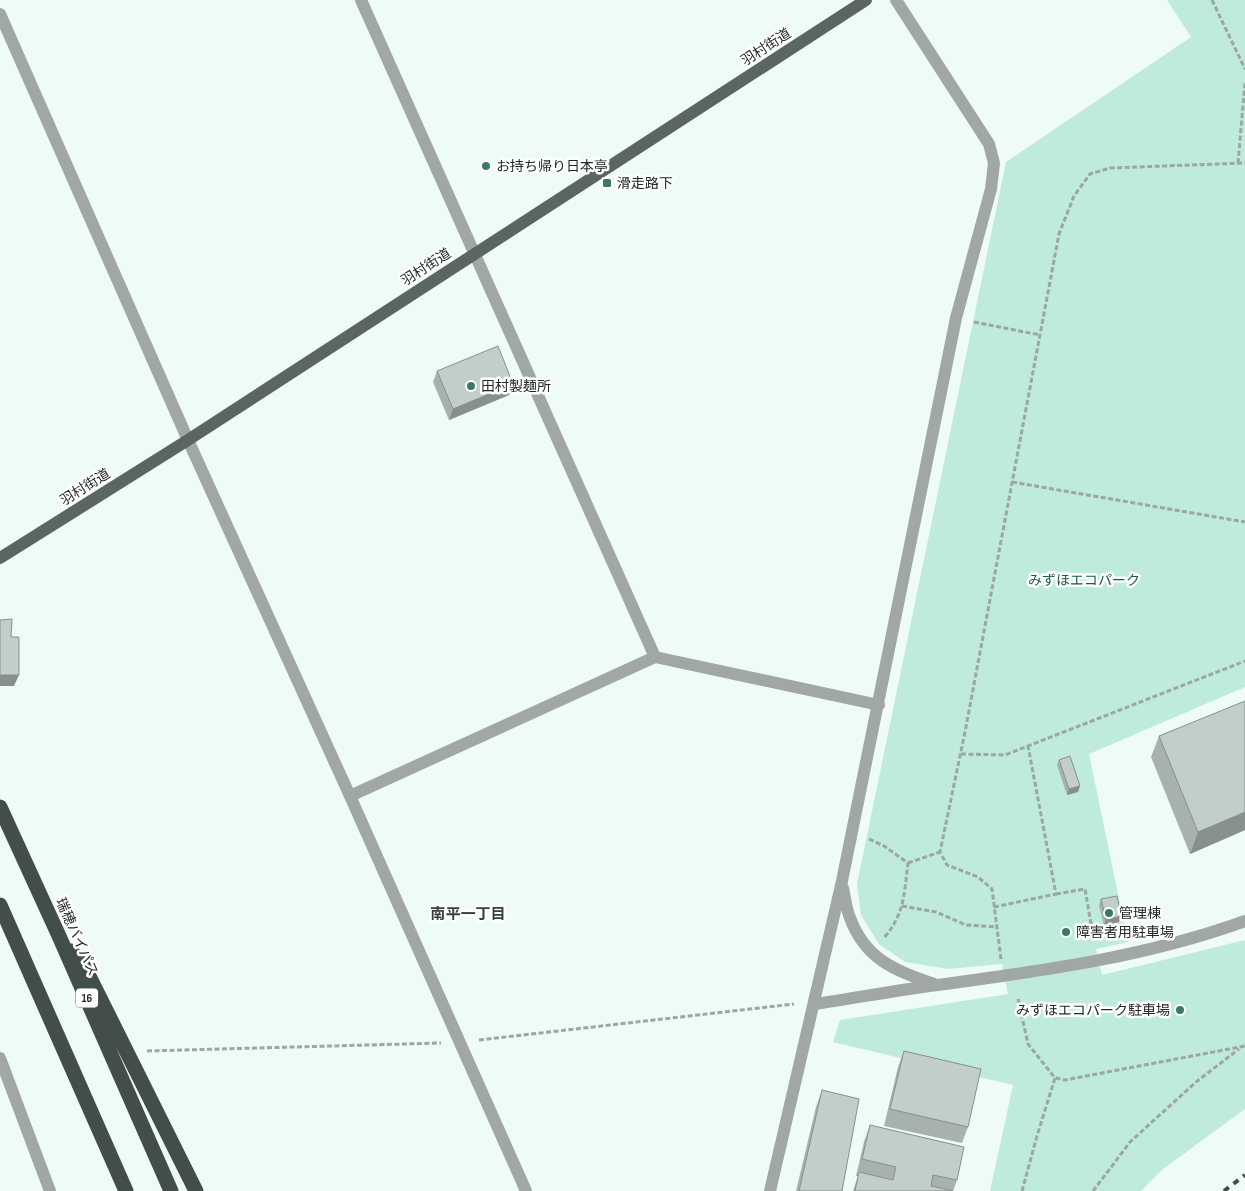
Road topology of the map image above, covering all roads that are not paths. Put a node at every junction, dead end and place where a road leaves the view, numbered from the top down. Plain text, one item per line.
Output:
1 (360, 0) edge
2 (866, 0) edge
3 (896, 0) edge
4 (0, 14) edge
5 (474, 254) junction
6 (188, 440) junction
7 (0, 558) edge
8 (655, 657) junction
9 (879, 705) junction
10 (350, 796) junction
11 (0, 807) edge
12 (842, 881) junction
13 (0, 905) edge
14 (1245, 921) edge
15 (59, 936) junction
16 (937, 985) junction
17 (815, 1004) junction
18 (2, 1066) edge
19 (50, 1191) edge
20 (126, 1191) edge
21 (171, 1191) edge
22 (196, 1191) edge
23 (526, 1191) edge
24 (770, 1191) edge

1 - 5 street
2 - 5 main road, 羽村街道
3 - 9 street
4 - 6 street
5 - 6 main road, 羽村街道
5 - 8 street
6 - 7 main road, 羽村街道
6 - 10 street
8 - 9 street
8 - 10 street
9 - 12 street
10 - 23 street
11 - 15 highway, 瑞穂バイパス / 16
12 - 16 street
12 - 17 street
13 - 20 highway
14 - 16 street
15 - 21 highway, 瑞穂バイパス / 16
15 - 22 highway
16 - 17 street
17 - 24 street
18 - 19 street

